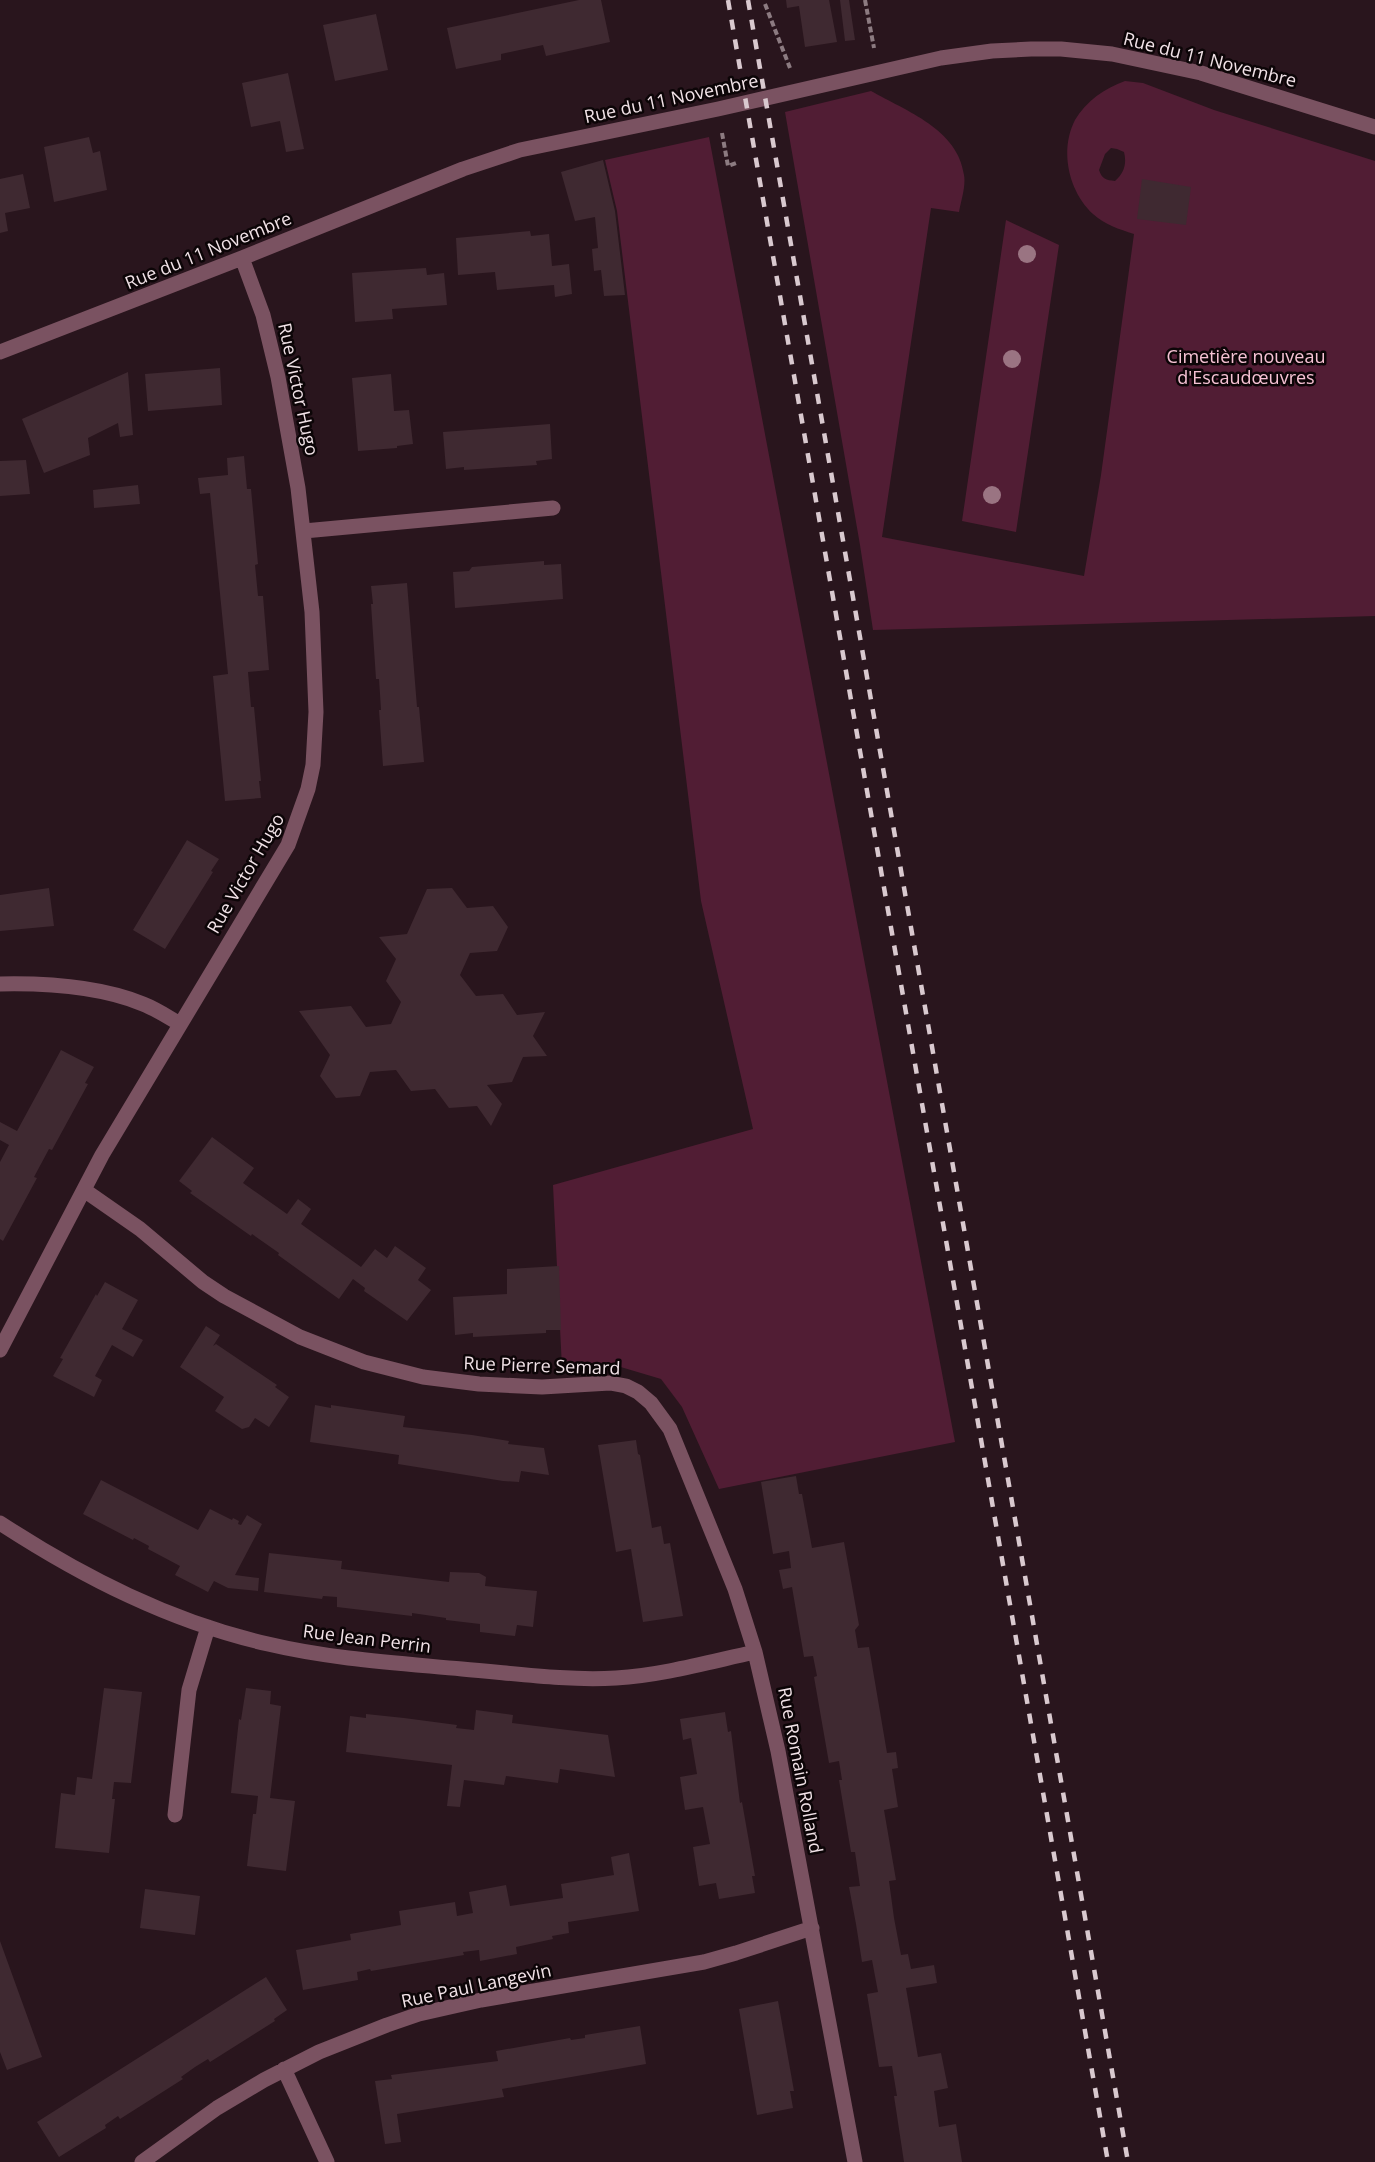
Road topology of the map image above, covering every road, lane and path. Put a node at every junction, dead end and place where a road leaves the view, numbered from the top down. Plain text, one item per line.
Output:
1 (865, 0) edge
2 (765, 4) dead end
3 (878, 72) junction
4 (798, 90) junction
5 (718, 109) junction
6 (1375, 127) edge
7 (736, 164) dead end
8 (242, 258) junction
9 (0, 352) edge
10 (553, 508) dead end
11 (304, 531) junction
12 (0, 984) edge
13 (180, 1024) junction
14 (84, 1190) junction
15 (0, 1350) edge
16 (651, 1402) joint
17 (0, 1523) edge
18 (208, 1627) junction
19 (755, 1652) junction
20 (175, 1815) dead end
21 (812, 1928) junction
22 (284, 2069) junction
23 (142, 2162) edge
24 (327, 2162) edge
25 (855, 2162) edge

1 - 3 path
2 - 4 path
3 - 4 street, Rue du 11 Novembre
3 - 6 street, Rue du 11 Novembre
4 - 5 street, Rue du 11 Novembre
5 - 7 path
5 - 8 street, Rue du 11 Novembre
8 - 9 street, Rue du 11 Novembre
8 - 11 street, Rue Victor Hugo
10 - 11 street
11 - 13 street, Rue Victor Hugo
12 - 13 street
13 - 14 street, Rue Victor Hugo
14 - 15 street, Rue Victor Hugo
14 - 16 street, Rue Pierre Semard
16 - 19 street, Rue Romain Rolland
17 - 18 street, Rue Jean Perrin
18 - 19 street, Rue Jean Perrin
18 - 20 street
19 - 21 street, Rue Romain Rolland
21 - 22 street, Rue Paul Langevin
21 - 25 street, Rue Romain Rolland
22 - 23 street, Rue Paul Langevin
22 - 24 street

